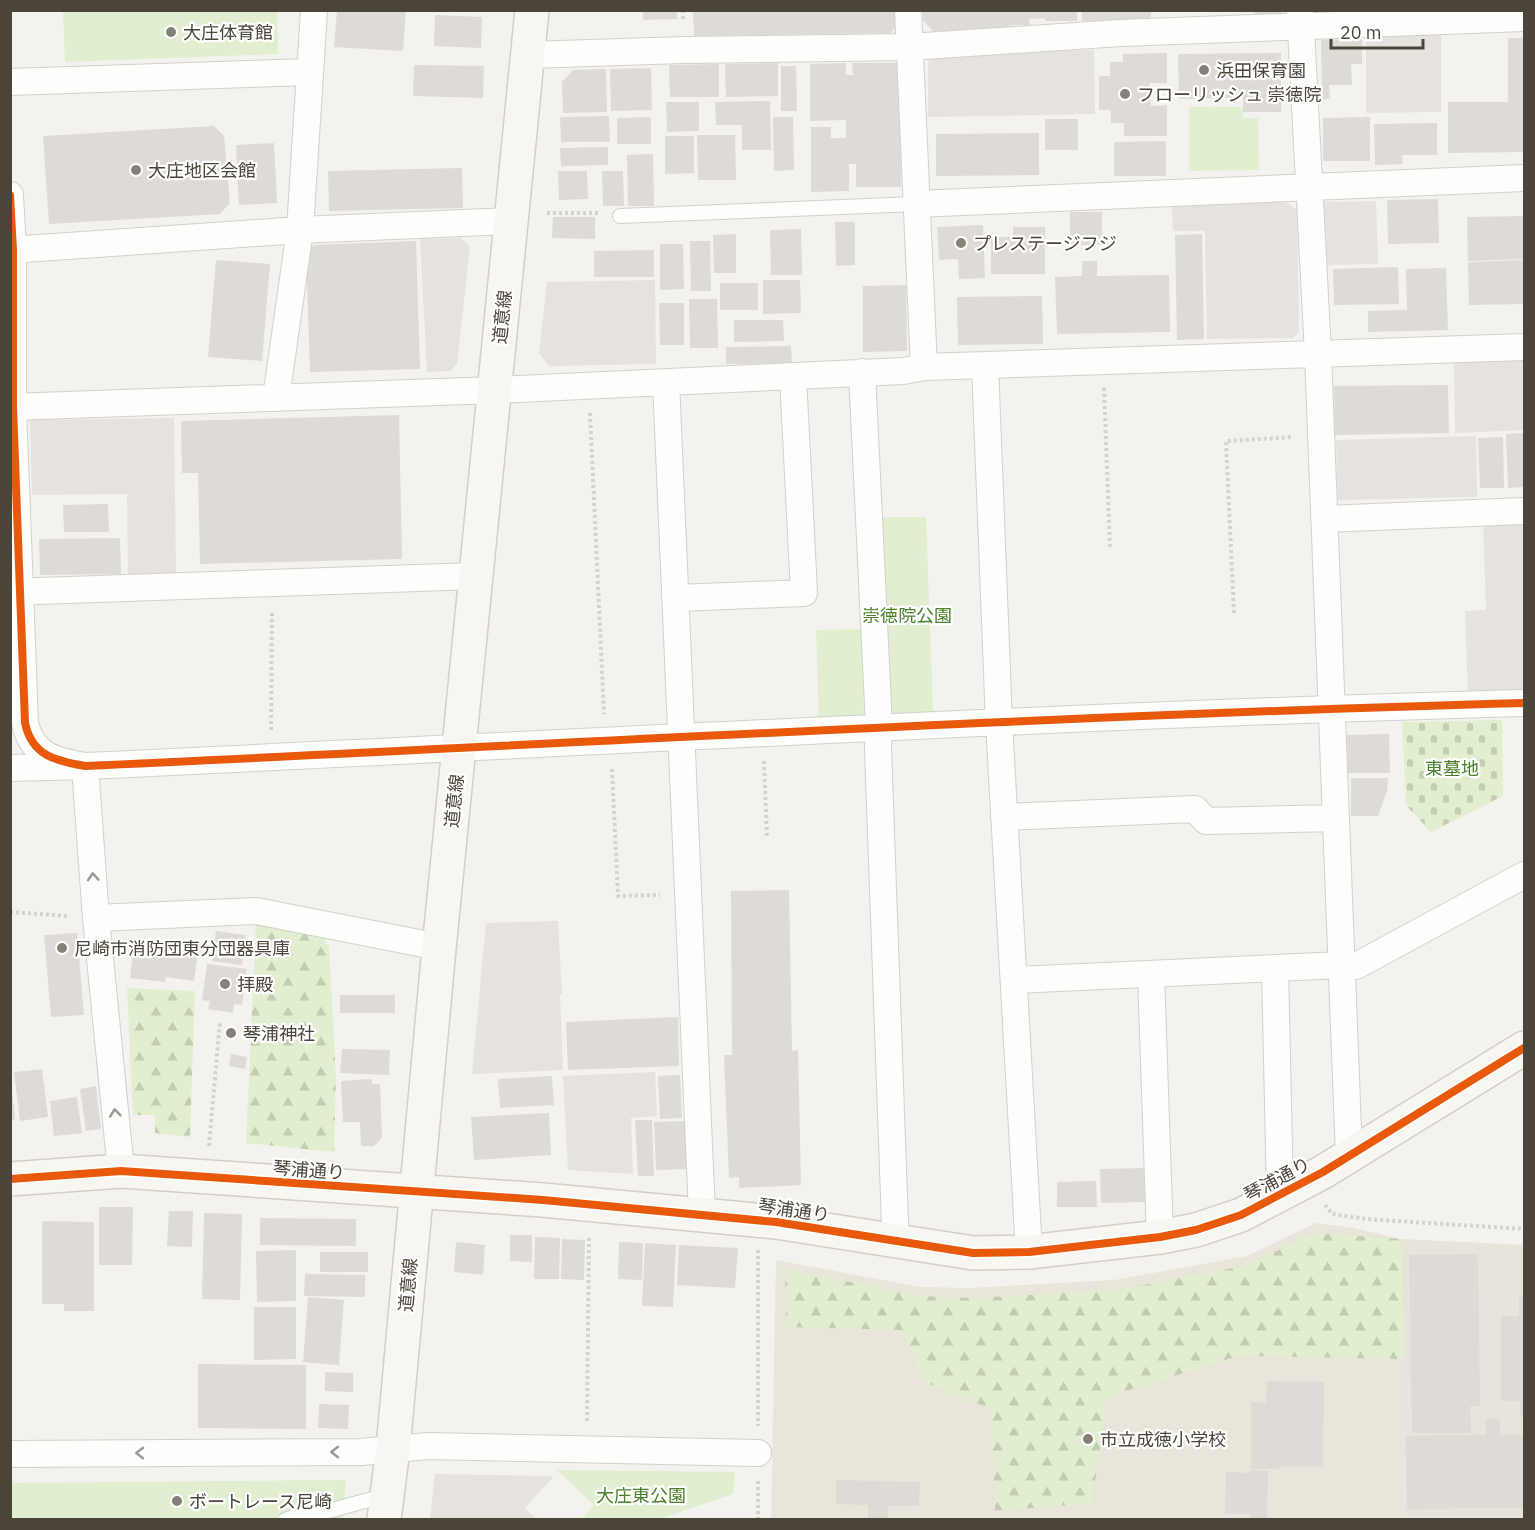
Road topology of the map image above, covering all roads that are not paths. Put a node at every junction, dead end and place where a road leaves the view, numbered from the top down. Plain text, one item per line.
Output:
1 (314, 10) edge
2 (532, 10) edge
3 (908, 10) edge
4 (1301, 18) edge
5 (1524, 18) edge
6 (909, 47) junction
7 (528, 55) junction
8 (309, 72) junction
9 (10, 82) edge
10 (1524, 178) edge
11 (1308, 186) junction
12 (10, 195) edge
13 (916, 204) junction
14 (620, 216) road end
15 (511, 221) junction
16 (300, 230) junction
17 (12, 250) edge
18 (1524, 347) edge
19 (1318, 354) junction
20 (985, 365) junction
21 (924, 368) junction
22 (862, 372) junction
23 (794, 376) junction
24 (666, 382) junction
25 (495, 390) junction
26 (276, 398) junction
27 (12, 407) edge
28 (1524, 511) edge
29 (1324, 519) junction
30 (476, 576) junction
31 (15, 593) edge
32 (677, 598) junction
33 (1524, 703) edge
34 (1331, 708) junction
35 (999, 723) junction
36 (879, 727) junction
37 (683, 737) junction
38 (459, 748) junction
39 (85, 766) junction
40 (10, 768) edge
41 (1004, 817) junction
42 (1335, 818) junction
43 (1524, 875) edge
44 (96, 918) junction
45 (439, 947) junction
46 (1341, 965) junction
47 (1275, 968) junction
48 (1151, 975) junction
49 (1014, 980) junction
50 (1524, 1048) edge
51 (1349, 1156) junction
52 (121, 1171) junction
53 (10, 1179) edge
54 (417, 1191) junction
55 (1280, 1196) junction
56 (702, 1214) junction
57 (1160, 1237) junction
58 (894, 1241) junction
59 (1029, 1252) junction
60 (393, 1448) junction
61 (758, 1453) road end
62 (10, 1454) edge
63 (385, 1507) edge
64 (321, 1516) edge
65 (285, 1520) edge

1 - 8 street
2 - 7 street, 道意線
3 - 6 street
4 - 5 street
4 - 6 street
4 - 11 street
6 - 7 street
6 - 13 street
7 - 15 street, 道意線
8 - 9 street
8 - 16 street
10 - 11 street
11 - 13 street
11 - 19 street
12 - 17 street
13 - 14 lane
13 - 21 street
15 - 16 street
15 - 25 street, 道意線
16 - 17 street
16 - 26 street
17 - 27 street
18 - 19 street
19 - 20 street
19 - 29 street
20 - 21 street
20 - 35 street
21 - 22 street
22 - 23 street
22 - 36 street
23 - 24 street
23 - 32 street
24 - 25 street
24 - 32 street
25 - 26 street
25 - 30 street, 道意線
26 - 27 street
27 - 31 street
28 - 29 street
29 - 34 street
30 - 31 street
30 - 38 street, 道意線
31 - 39 street
32 - 37 street
33 - 34 street
34 - 35 street
34 - 42 street
35 - 36 street
35 - 41 street
36 - 37 street
36 - 58 street
37 - 38 street
37 - 56 street
38 - 39 street
38 - 45 street, 道意線
39 - 40 street
44 -> 39 street
41 - 42 street
41 - 49 street
42 - 46 street
43 - 46 street
44 - 45 street
52 -> 44 street
45 - 54 street, 道意線
46 - 47 street
46 - 51 street
47 - 48 street
47 - 55 street
48 - 49 street
48 - 57 street
49 - 59 street
50 - 51 street, 琴浦通り
51 - 55 street, 琴浦通り
52 - 53 street, 琴浦通り
52 - 54 street, 琴浦通り
54 - 56 street, 琴浦通り
54 - 60 street, 道意線
55 - 57 street, 琴浦通り
56 - 58 street, 琴浦通り
57 - 59 street, 琴浦通り
58 - 59 street, 琴浦通り
60 - 61 street
60 -> 62 street
60 - 63 street, 道意線
63 - 64 lane
64 - 65 lane

